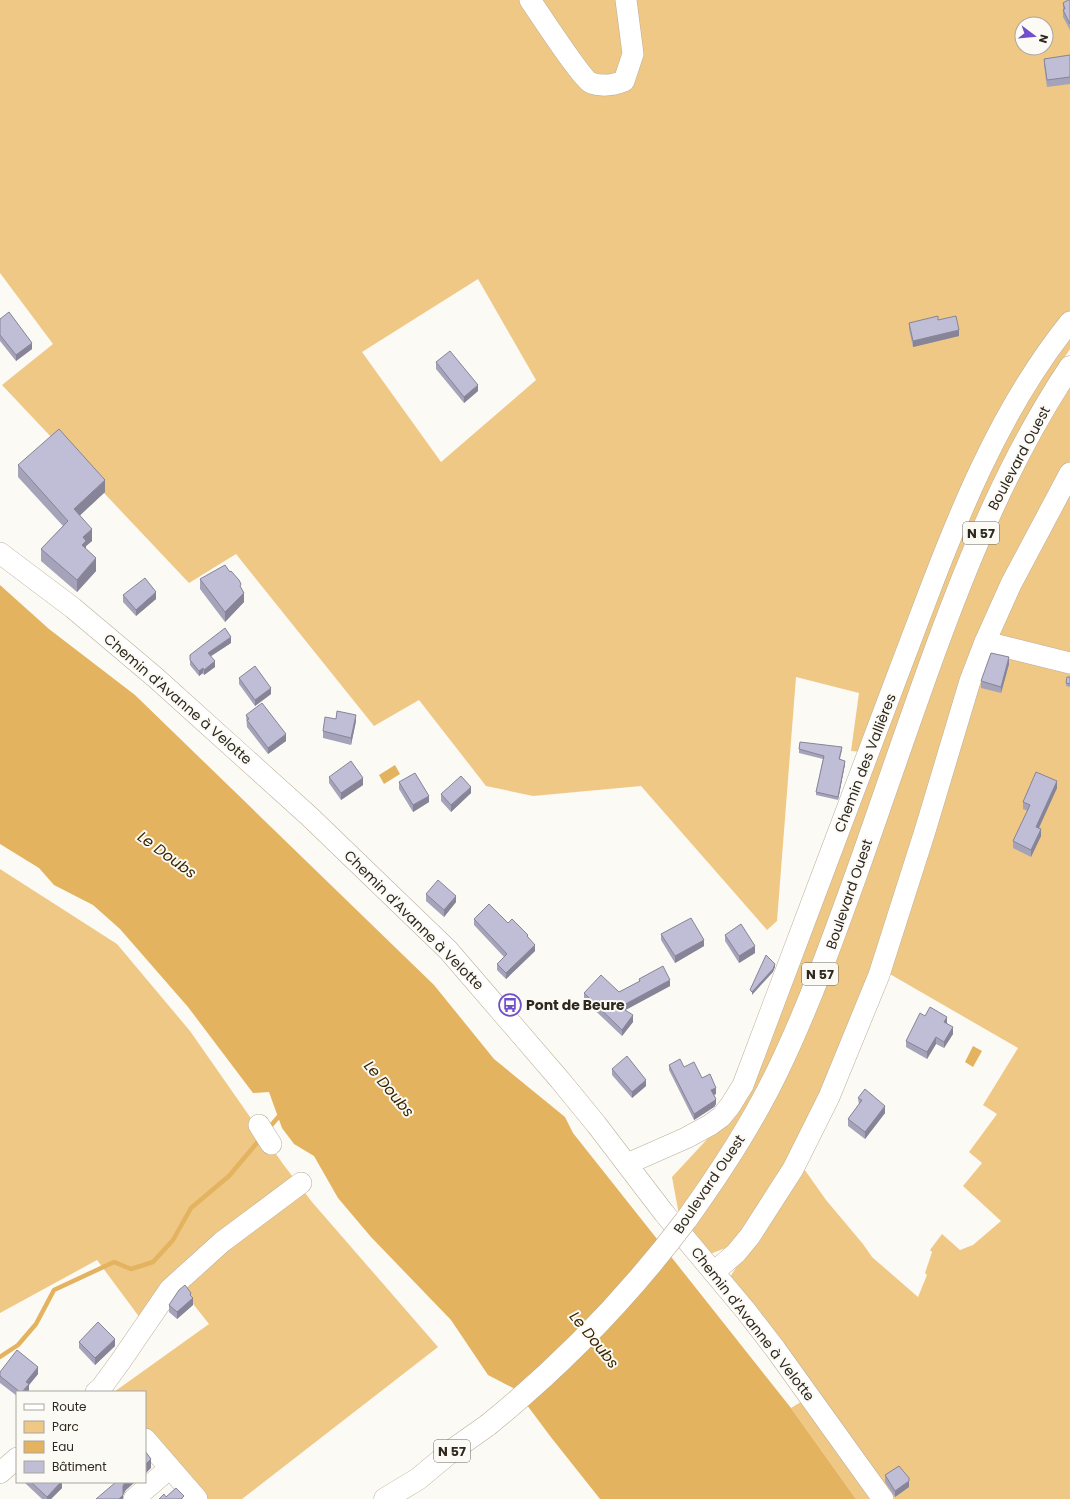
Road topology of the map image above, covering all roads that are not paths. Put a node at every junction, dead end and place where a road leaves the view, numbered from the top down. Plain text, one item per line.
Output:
1 (530, 0) edge
2 (626, 0) edge
3 (1070, 322) edge
4 (1070, 367) edge
5 (1070, 473) edge
6 (0, 553) edge
7 (985, 642) junction
8 (1070, 663) edge
9 (259, 1125) dead end
10 (271, 1144) dead end
11 (628, 1164) junction
12 (301, 1183) dead end
13 (714, 1272) junction
14 (100, 1391) edge
15 (146, 1440) edge
16 (16, 1459) edge
17 (170, 1468) junction
18 (0, 1472) edge
19 (418, 1479) junction
20 (134, 1499) edge
21 (197, 1499) edge
22 (385, 1499) edge
23 (410, 1499) edge
24 (883, 1499) edge

1 - 2 street
3 - 11 street, Chemin des Vallières
4 - 19 main road, Boulevard Ouest / N 57, bridge
5 - 7 street
6 - 11 street, Chemin d'Avanne à Velotte
7 - 8 street
7 - 13 street
9 - 10 street
11 - 13 street, Chemin d'Avanne à Velotte
12 - 14 street
13 - 24 street, Chemin d'Avanne à Velotte
15 - 17 street
16 - 18 street
17 - 20 street
17 - 21 street
19 - 22 main road, Boulevard Ouest / N 57
19 - 23 main road, Boulevard Ouest / N 57

